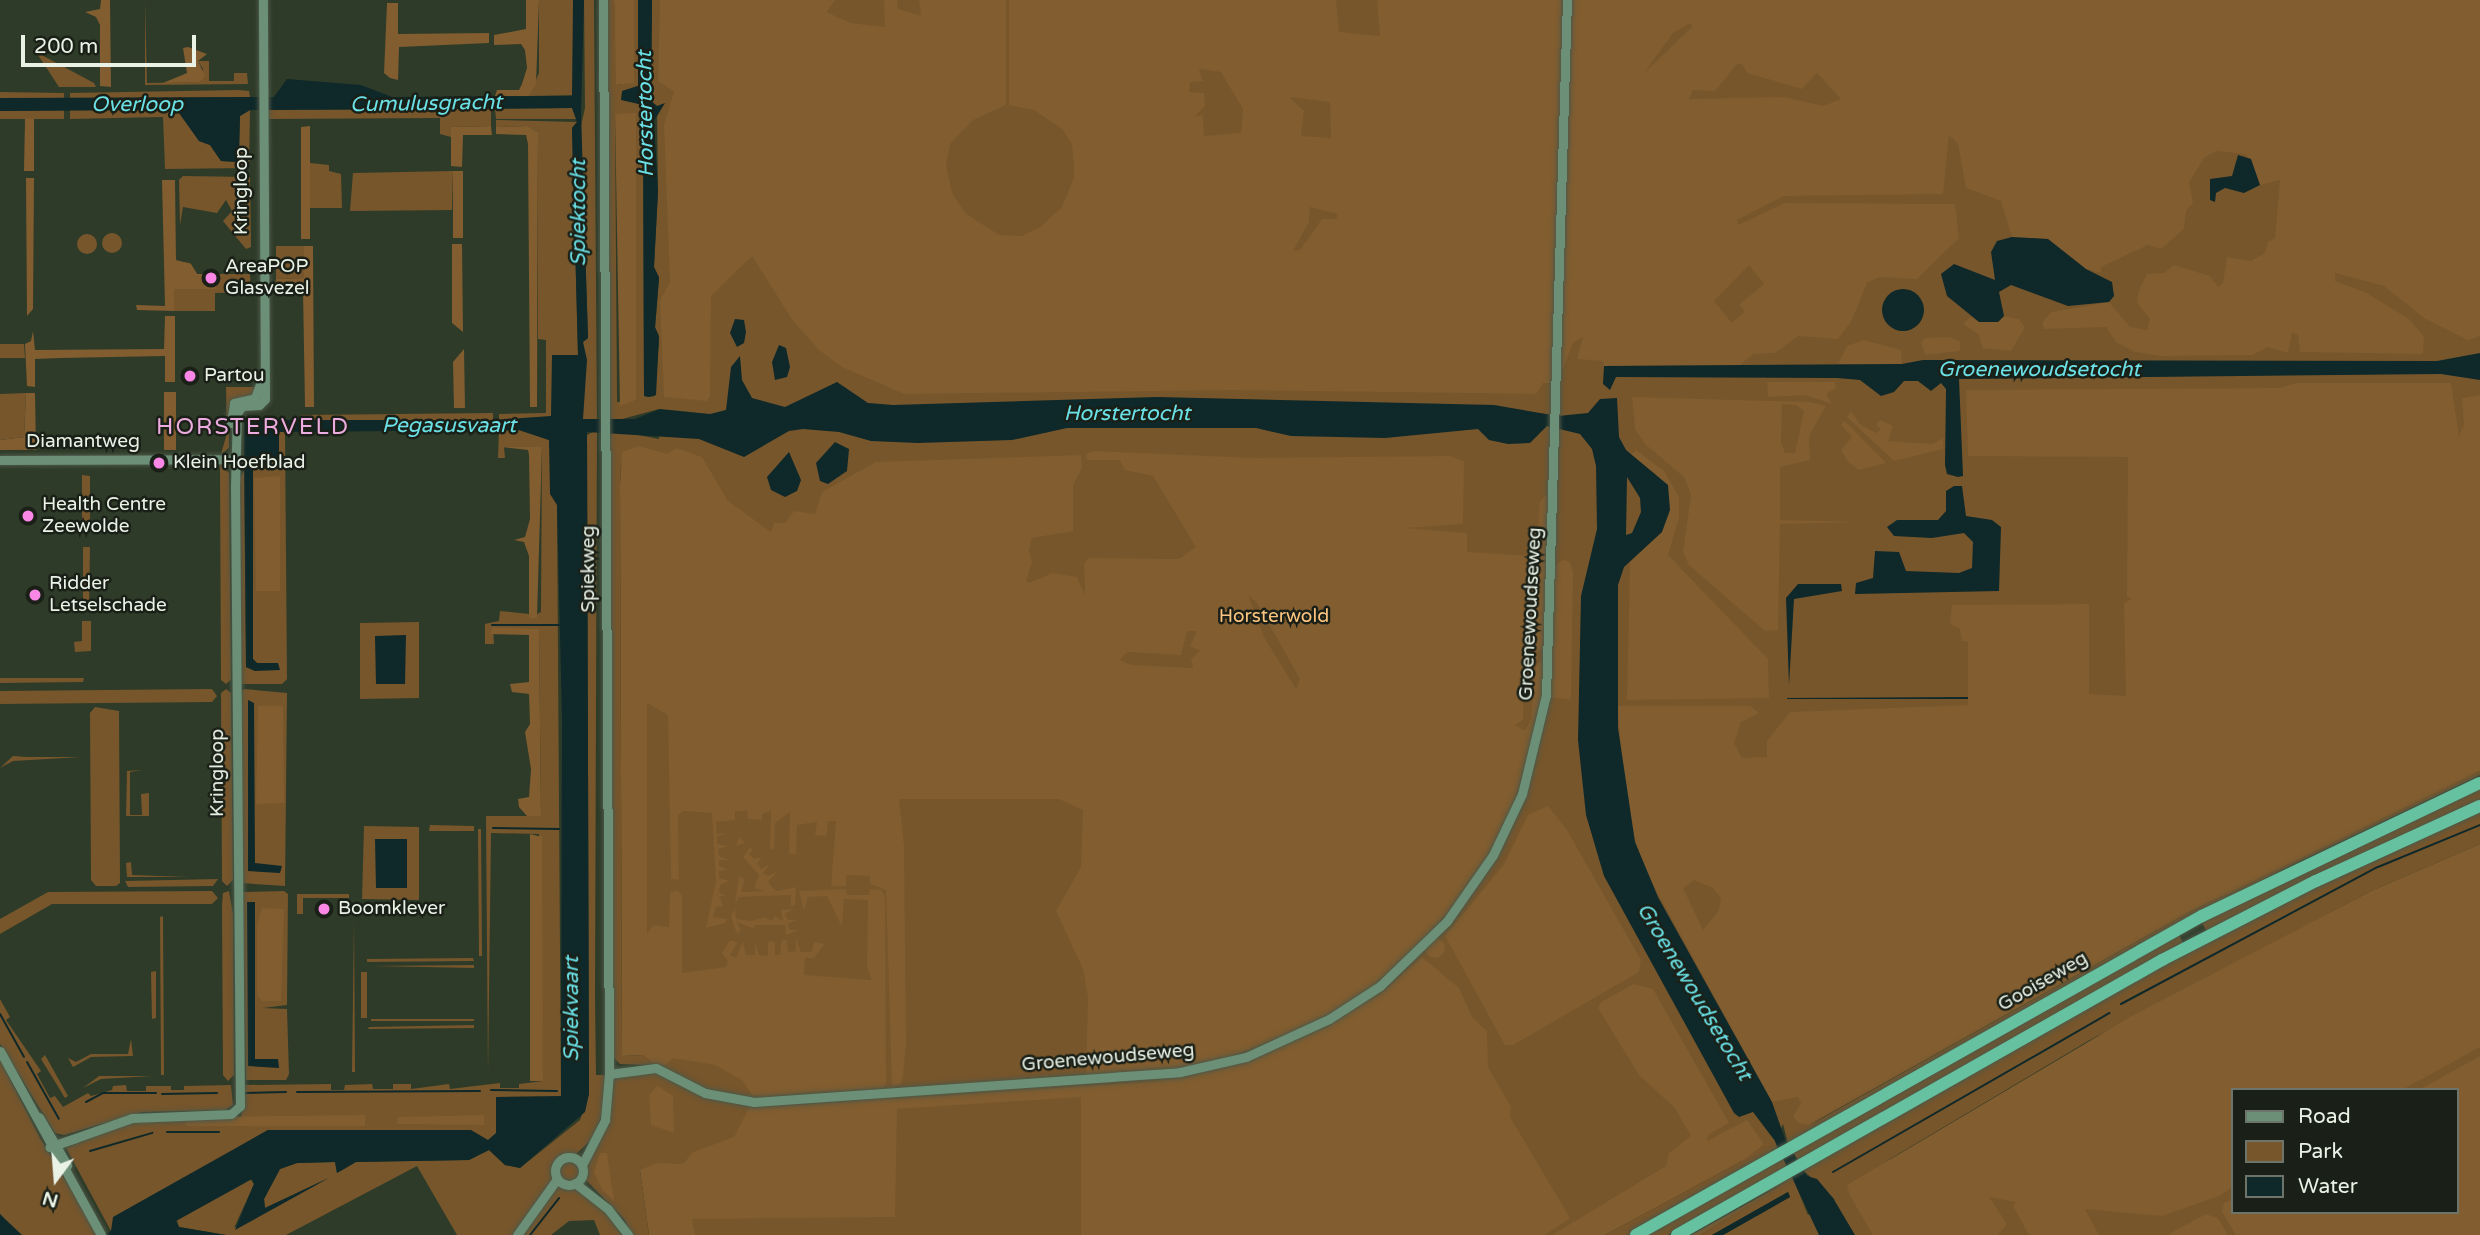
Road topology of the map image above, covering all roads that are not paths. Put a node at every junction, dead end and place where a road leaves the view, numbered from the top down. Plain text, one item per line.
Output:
1 (260, 0) edge
2 (603, 0) edge
3 (1567, 0) edge
4 (233, 459) junction
5 (0, 460) edge
6 (2480, 783) edge
7 (2480, 806) edge
8 (0, 1051) edge
9 (609, 1063) junction
10 (628, 1068) junction
11 (609, 1074) junction
12 (54, 1146) junction
13 (578, 1162) junction
14 (560, 1181) junction
15 (578, 1181) junction
16 (102, 1232) edge
17 (517, 1235) edge
18 (628, 1235) edge
19 (1636, 1235) edge
20 (1677, 1235) edge

1 - 4 street, Kringloop
2 - 9 street, Spiekweg
3 - 10 street, Groenewoudseweg
4 - 5 street, Diamantweg
4 - 12 street, Kringloop
6 - 19 highway, Gooiseweg
7 - 20 highway, Gooiseweg
8 - 12 street
9 - 10 street, Groenewoudseweg
9 - 11 street, Spiekweg
10 - 11 street, Groenewoudseweg
11 - 13 street, Spiekweg
12 - 16 street
13 - 14 street, Spiekweg
13 - 15 street
14 - 15 street
14 - 17 street
15 - 18 street

